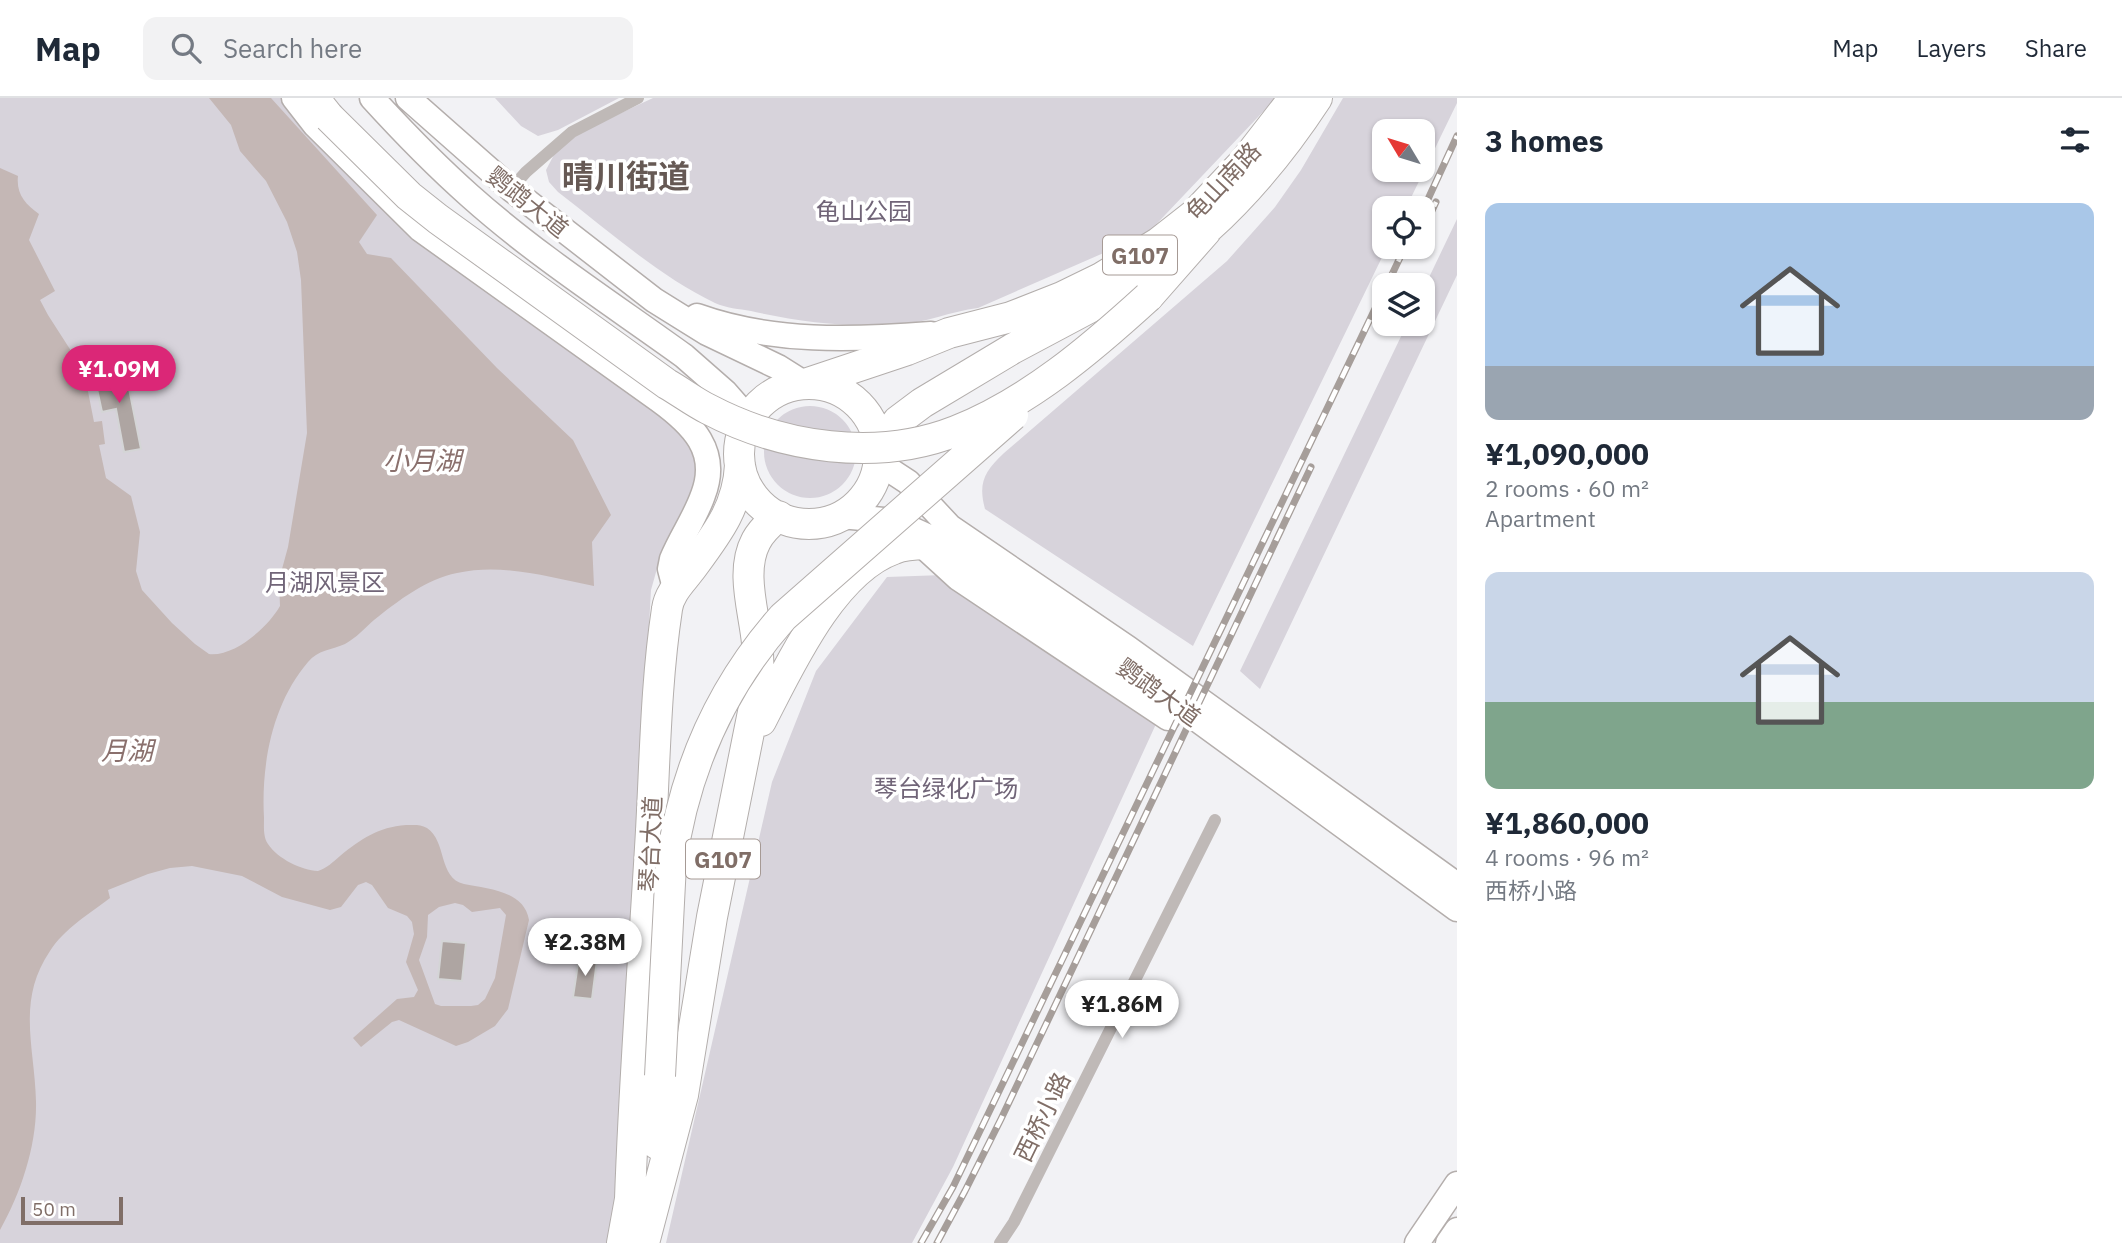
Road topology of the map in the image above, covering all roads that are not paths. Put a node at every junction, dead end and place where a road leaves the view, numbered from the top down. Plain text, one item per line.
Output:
1 (294, 98) edge
2 (372, 98) edge
3 (408, 98) edge
4 (638, 98) edge
5 (1294, 98) edge
6 (1317, 98) edge
7 (322, 108) edge
8 (511, 189) junction
9 (1206, 231) junction
10 (654, 300) junction
11 (948, 333) junction
12 (1101, 339) junction
13 (805, 384) junction
14 (743, 431) junction
15 (879, 454) junction
16 (740, 465) junction
17 (841, 516) junction
18 (780, 517) junction
19 (938, 539) junction
20 (675, 588) junction
21 (744, 753) junction
22 (1314, 794) junction
23 (1215, 820) dead end
24 (1457, 885) edge
25 (1457, 909) edge
26 (1457, 1184) edge
27 (653, 1211) junction
28 (1457, 1230) edge
29 (622, 1243) edge
30 (644, 1243) edge
31 (1000, 1243) edge
32 (1417, 1243) edge
33 (1448, 1243) edge

1 - 20 main road
2 - 14 main road, 鹦鹉大道
3 - 8 main road, 鹦鹉大道
4 - 8 street
5 - 11 highway, 龟山南路 / G107
6 - 9 highway, 龟山南路 / G107
7 - 12 highway, bridge
8 - 10 main road, 鹦鹉大道
9 - 12 highway, bridge
9 - 15 highway, G107
10 - 11 main road
10 - 13 main road
11 - 13 highway, G107
12 - 27 highway, bridge
13 - 14 highway, G107
13 - 15 highway, G107
14 - 16 highway, G107
15 - 17 highway, G107
15 - 19 main road, 鹦鹉大道
16 - 18 highway, G107
16 - 20 highway, 琴台大道 / G107
17 - 18 highway, G107
17 - 19 main road, 鹦鹉大道
18 - 21 highway, G107
19 - 21 highway
19 - 22 main road, 鹦鹉大道
19 - 22 main road
20 - 29 highway, 琴台大道 / G107
21 - 27 highway, G107
22 - 24 main road, 鹦鹉大道
22 - 25 main road, 鹦鹉大道
23 - 31 street, 西桥小路
26 - 32 main road
27 - 30 highway, G107
28 - 33 main road

